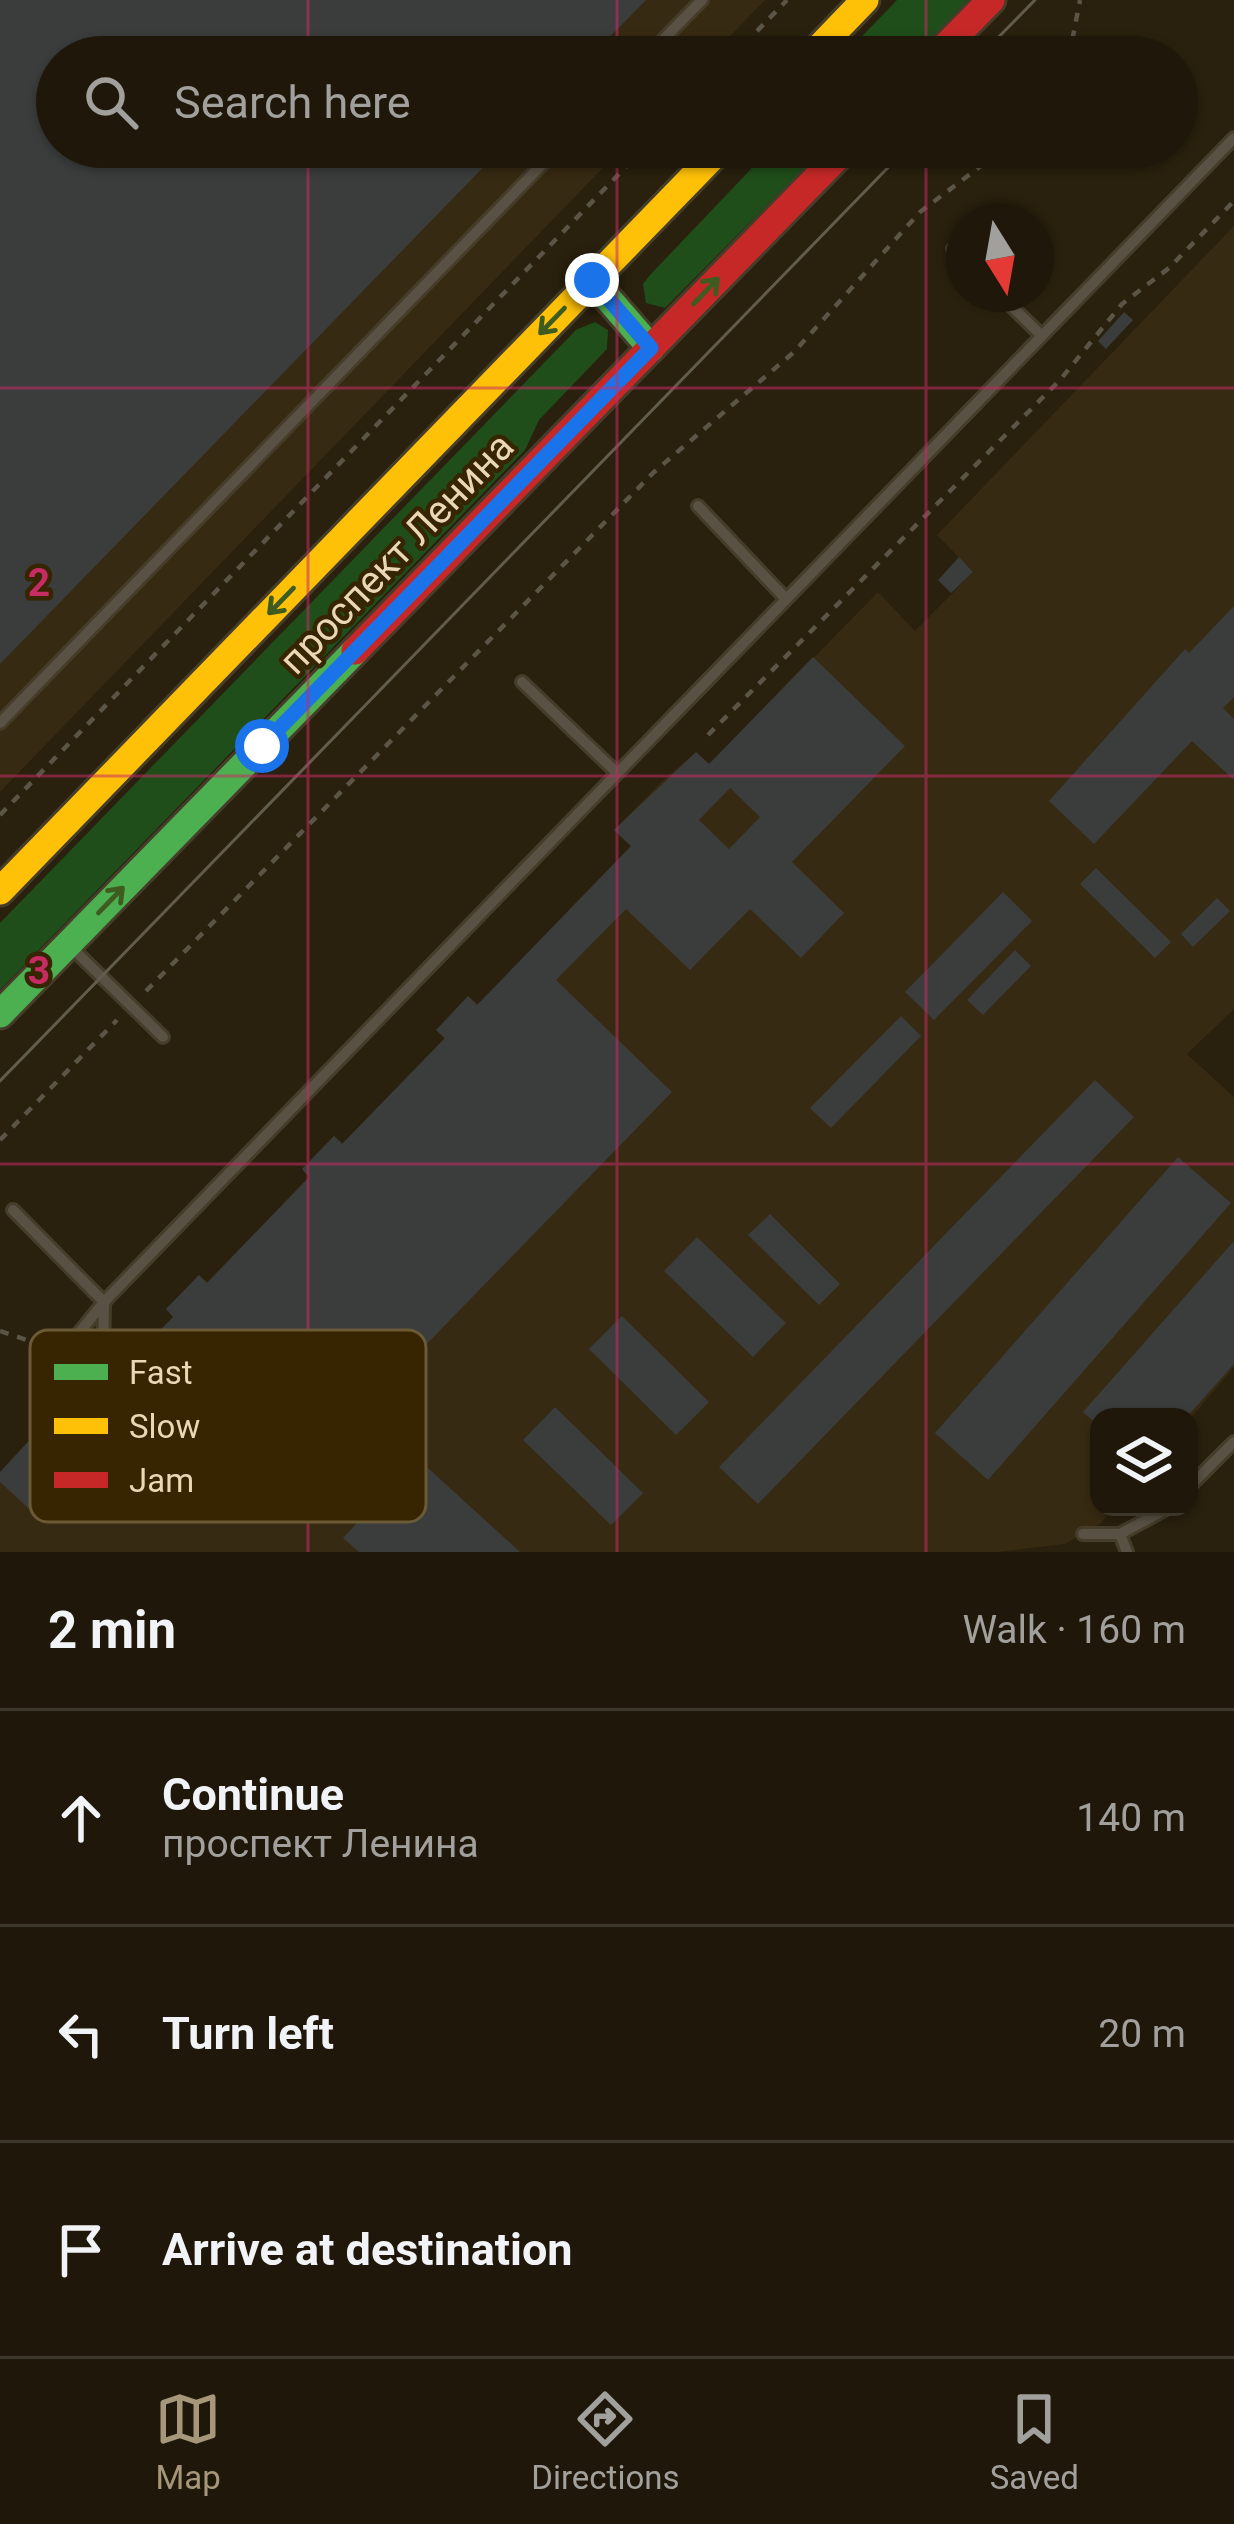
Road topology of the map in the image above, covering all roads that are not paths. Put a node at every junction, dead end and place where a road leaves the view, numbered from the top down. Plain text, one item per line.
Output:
1 (702, 0) edge
2 (865, 0) edge
3 (991, 0) edge
4 (667, 36) edge
5 (830, 36) edge
6 (956, 36) edge
7 (1234, 138) edge
8 (539, 168) edge
9 (701, 168) edge
10 (827, 168) edge
11 (592, 280) junction
12 (1018, 312) edge
13 (1042, 335) junction
14 (651, 348) junction
15 (698, 506) dead end
16 (786, 599) junction
17 (521, 682) dead end
18 (0, 723) edge
19 (617, 773) junction
20 (0, 891) edge
21 (68, 944) junction
22 (0, 1014) edge
23 (163, 1036) dead end
24 (13, 1210) dead end
25 (104, 1302) junction
26 (78, 1330) edge
27 (104, 1330) edge
28 (1234, 1442) edge
29 (1198, 1478) edge
30 (1153, 1516) edge
31 (1083, 1534) dead end
32 (1120, 1534) junction
33 (1127, 1552) edge

1 - 4 lane
2 - 5 main road
3 - 6 main road
7 - 13 lane
8 - 18 lane
9 - 11 main road, проспект Ленина
14 -> 10 main road, проспект Ленина
11 - 14 main road
11 -> 20 main road, проспект Ленина
12 - 13 lane
13 - 16 lane
21 -> 14 main road, проспект Ленина
15 - 16 lane
16 - 19 lane
17 - 19 lane
19 - 25 lane
21 - 22 main road, проспект Ленина
21 - 23 lane
24 - 25 lane
25 - 26 lane
25 - 27 lane
28 - 29 lane
30 - 32 lane
31 - 32 lane
32 - 33 lane

